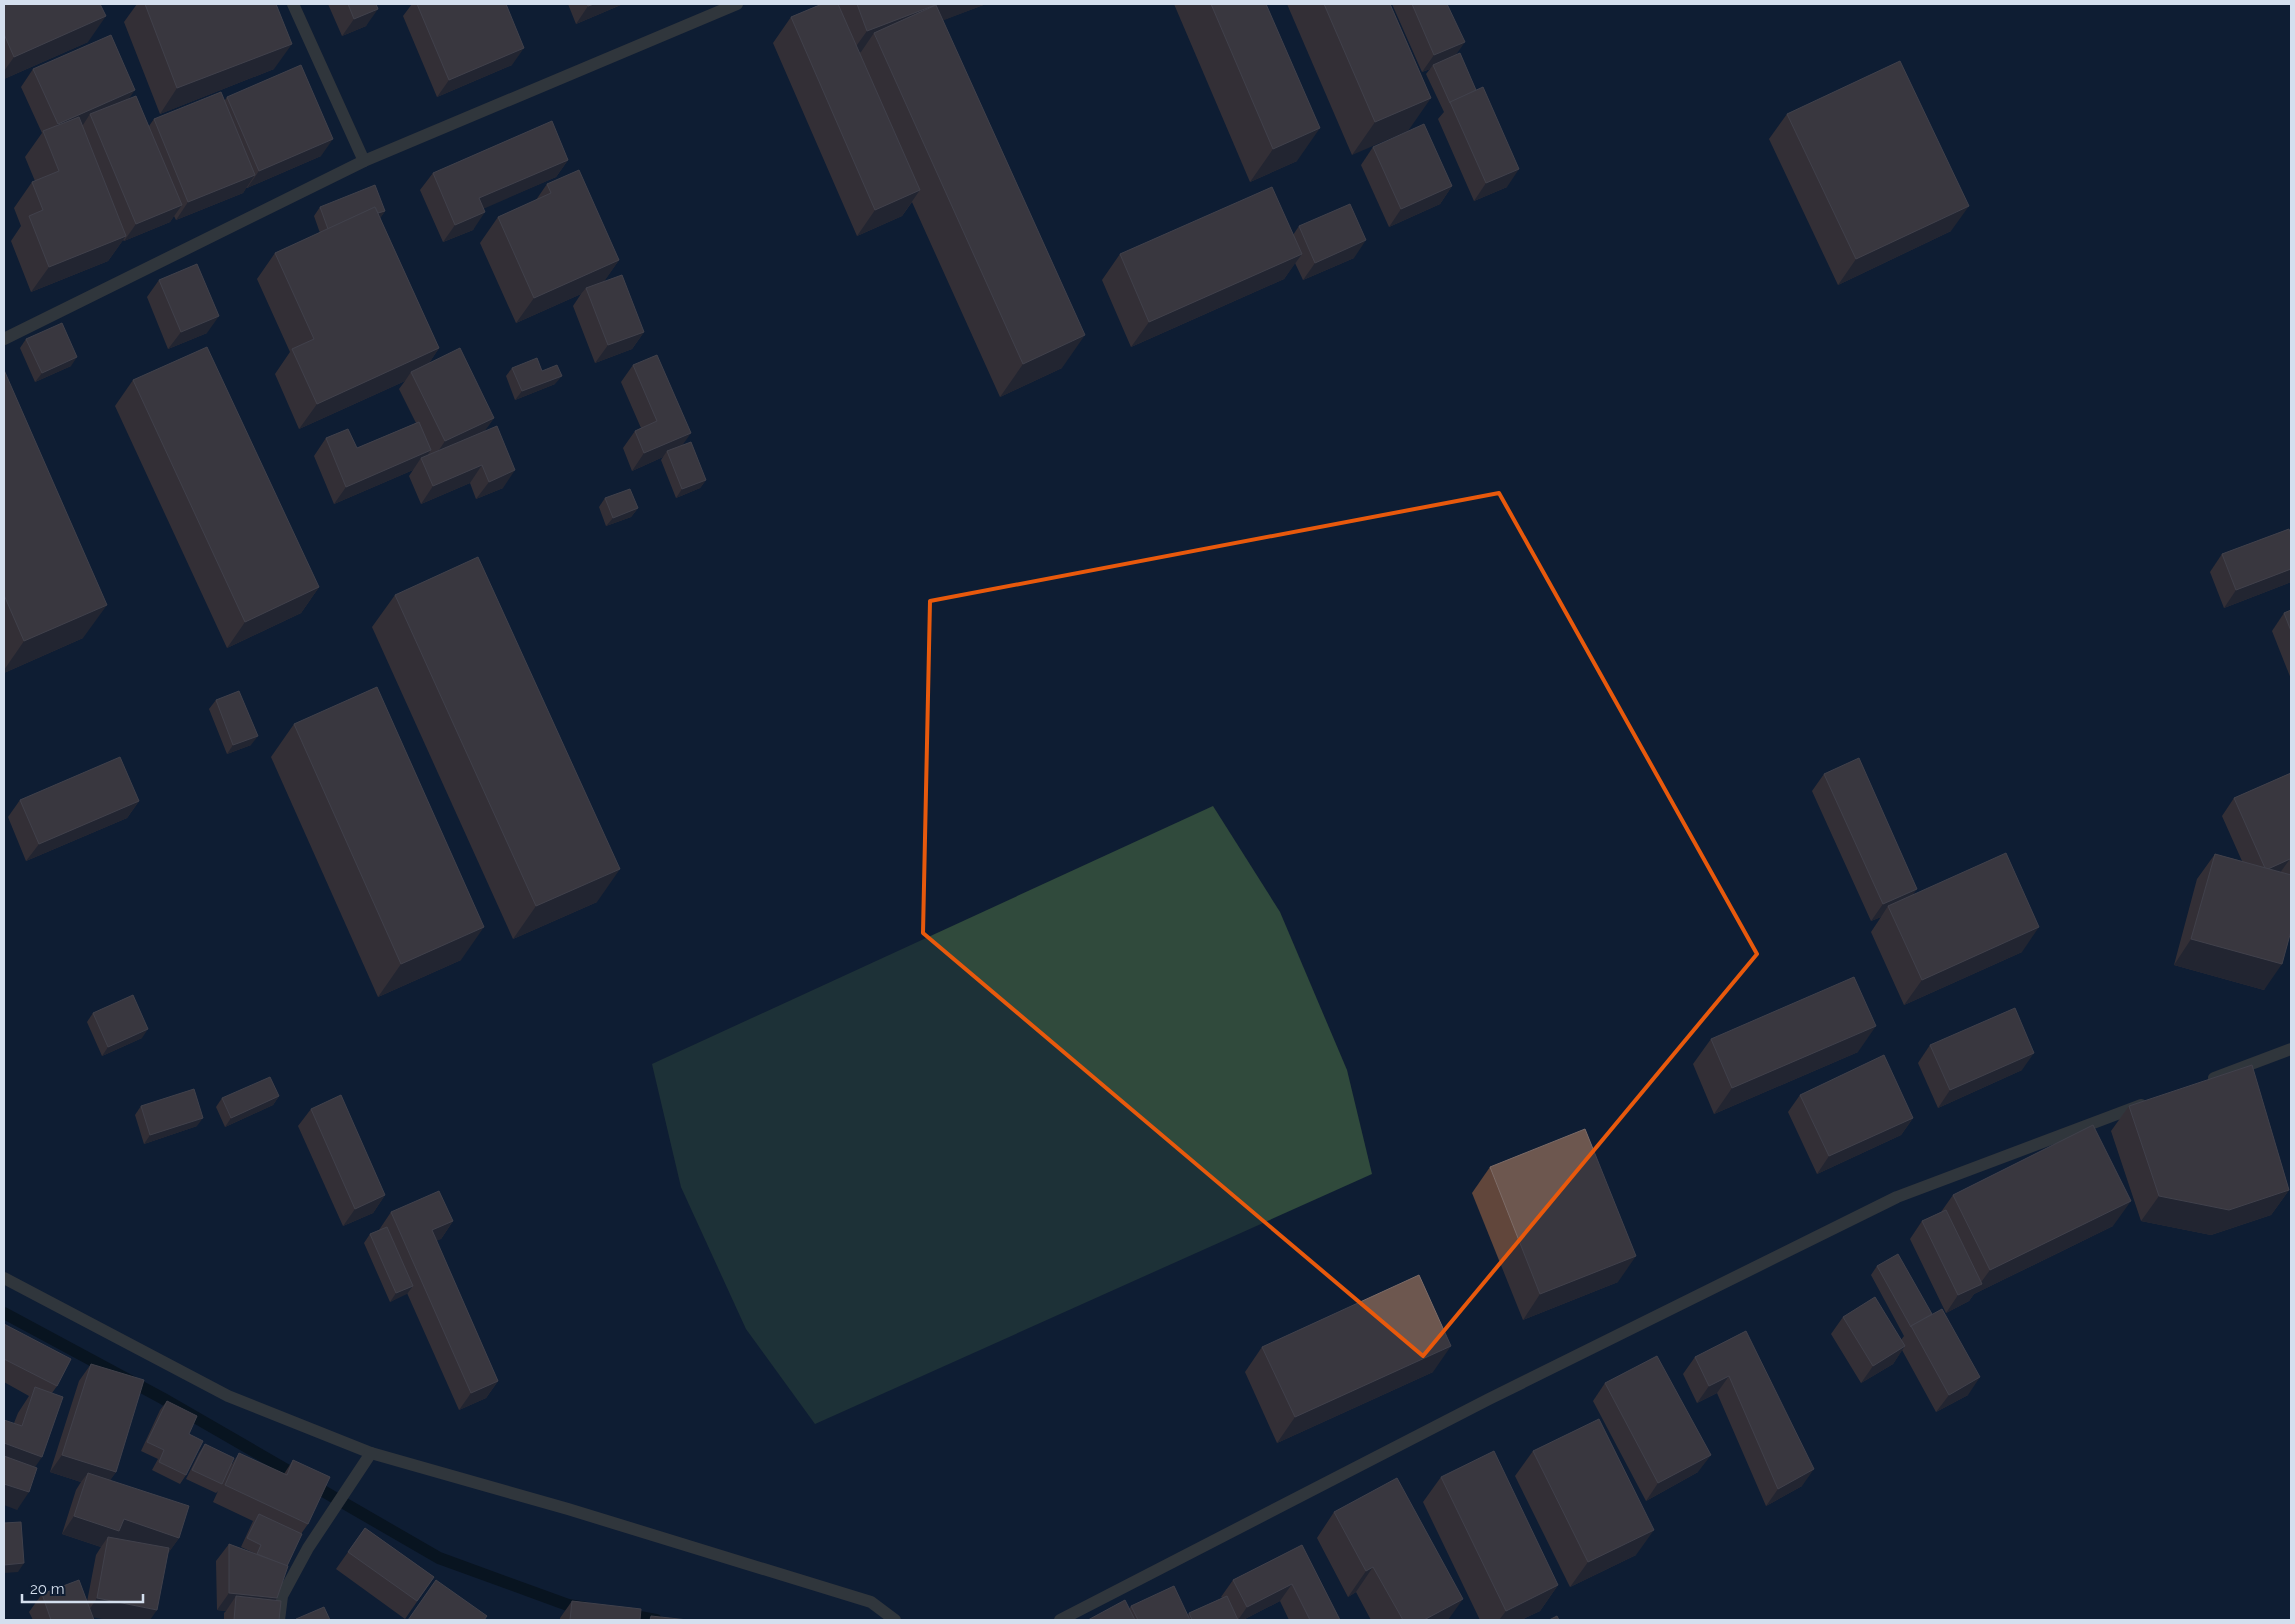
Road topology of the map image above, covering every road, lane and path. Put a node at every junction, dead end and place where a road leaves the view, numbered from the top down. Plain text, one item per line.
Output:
1 (293, 4) edge
2 (736, 4) edge
3 (712, 9) edge
4 (364, 161) junction
5 (4, 339) edge
6 (2291, 1049) edge
7 (2200, 1083) edge
8 (2154, 1100) edge
9 (4, 1278) edge
10 (372, 1453) junction
11 (279, 1620) edge
12 (895, 1620) edge
13 (1060, 1620) edge

1 - 4 street
2 - 3 street
3 - 4 street
4 - 5 street
6 - 7 street
8 - 13 street
9 - 10 street
10 - 11 street
10 - 12 street

